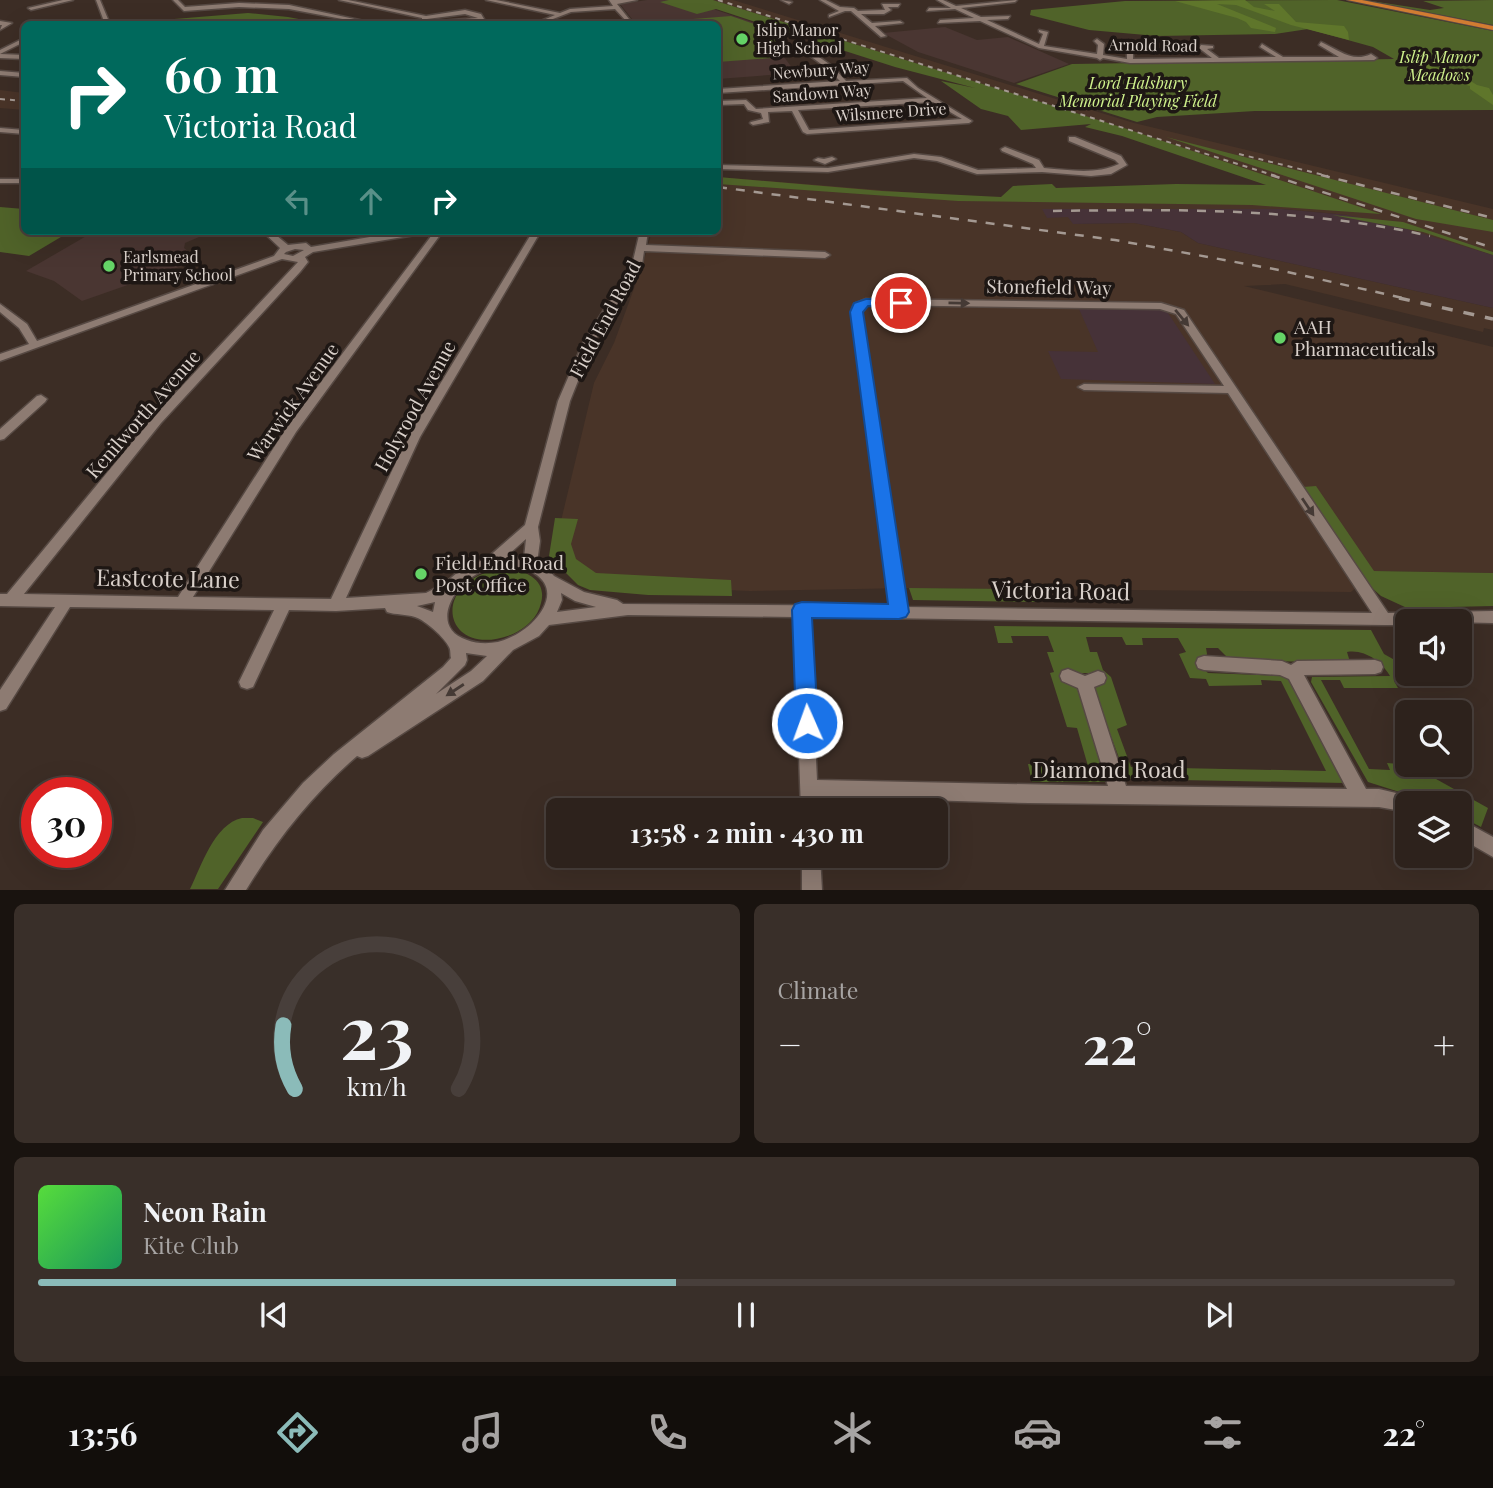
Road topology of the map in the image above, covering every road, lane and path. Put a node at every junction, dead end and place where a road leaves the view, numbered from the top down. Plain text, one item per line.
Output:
1 (71, 0) edge
2 (113, 0) edge
3 (175, 0) edge
4 (341, 0) edge
5 (434, 0) edge
6 (458, 0) edge
7 (488, 0) edge
8 (513, 0) edge
9 (635, 0) edge
10 (822, 0) edge
11 (939, 0) edge
12 (1013, 0) edge
13 (1351, 0) edge
14 (1359, 0) edge
15 (99, 1) edge
16 (395, 3) dead end
17 (505, 3) junction
18 (613, 3) edge
19 (322, 4) dead end
20 (898, 5) dead end
21 (843, 7) junction
22 (31, 8) dead end
23 (379, 8) junction
24 (955, 8) junction
25 (306, 9) junction
26 (929, 10) dead end
27 (856, 13) junction
28 (410, 14) joint
29 (558, 14) junction
30 (821, 14) dead end
31 (831, 16) junction
32 (1008, 17) dead end
33 (839, 19) dead end
34 (980, 20) junction
35 (107, 21) edge
36 (360, 21) edge
37 (422, 21) edge
38 (428, 21) edge
39 (443, 21) edge
40 (544, 21) edge
41 (628, 21) edge
42 (940, 22) dead end
43 (0, 23) edge
44 (900, 23) dead end
45 (870, 25) junction
46 (1020, 26) dead end
47 (1493, 27) edge
48 (0, 28) edge
49 (979, 28) dead end
50 (995, 29) junction
51 (1041, 31) dead end
52 (986, 32) dead end
53 (883, 36) dead end
54 (1017, 37) junction
55 (1097, 41) dead end
56 (21, 42) edge
57 (1127, 44) dead end
58 (1321, 44) dead end
59 (1262, 46) dead end
60 (1041, 47) junction
61 (1211, 47) dead end
62 (804, 49) dead end
63 (0, 54) edge
64 (1371, 56) dead end
65 (21, 58) edge
66 (1100, 58) junction
67 (1282, 59) junction
68 (1346, 59) junction
69 (1218, 60) junction
70 (1130, 61) junction
71 (0, 73) edge
72 (21, 75) edge
73 (898, 77) joint
74 (735, 82) dead end
75 (844, 82) junction
76 (739, 89) junction
77 (721, 91) edge
78 (934, 100) junction
79 (746, 102) junction
80 (721, 103) edge
81 (794, 109) junction
82 (764, 111) junction
83 (753, 122) dead end
84 (0, 130) edge
85 (21, 132) edge
86 (1072, 139) dead end
87 (1005, 149) dead end
88 (832, 159) dead end
89 (818, 160) dead end
90 (721, 167) edge
91 (1042, 170) junction
92 (0, 181) edge
93 (21, 181) edge
94 (269, 235) edge
95 (400, 235) edge
96 (436, 235) edge
97 (535, 235) edge
98 (643, 235) edge
99 (640, 248) junction
100 (283, 253) junction
101 (305, 253) junction
102 (825, 256) dead end
103 (0, 307) edge
104 (35, 346) junction
105 (0, 358) edge
106 (1084, 387) dead end
107 (1230, 390) junction
108 (41, 399) dead end
109 (0, 436) edge
110 (531, 527) junction
111 (491, 562) junction
112 (530, 563) junction
113 (552, 581) junction
114 (448, 588) junction
115 (5, 600) edge
116 (67, 600) junction
117 (183, 601) junction
118 (284, 605) junction
119 (336, 605) junction
120 (628, 609) junction
121 (802, 610) junction
122 (899, 612) junction
123 (1493, 617) edge
124 (547, 619) junction
125 (1384, 619) junction
126 (440, 625) junction
127 (456, 643) junction
128 (507, 647) junction
129 (1204, 663) dead end
130 (1375, 667) dead end
131 (1295, 674) junction
132 (1068, 676) dead end
133 (247, 682) dead end
134 (0, 704) edge
135 (319, 780) junction
136 (809, 788) junction
137 (1119, 794) junction
138 (809, 798) edge
139 (1360, 798) junction
140 (1395, 801) edge
141 (1472, 835) edge
142 (1493, 848) edge
143 (811, 868) edge
144 (235, 890) edge
145 (812, 890) edge

1 - 22 street
2 - 15 street
3 - 25 street
4 - 23 street
5 - 6 street
7 - 17 street
8 - 17 street
9 - 18 street
10 - 21 street
11 - 24 street, Arnold Road
12 - 24 street
13 - 47 highway
14 - 47 highway
15 - 35 street
16 - 23 street
17 - 29 street
18 - 29 street
18 - 41 street
19 - 25 street
20 - 27 street
21 - 27 street
21 - 31 street
23 - 28 street
24 - 26 street
24 - 34 street, Arnold Road
25 - 36 street
27 - 45 street
28 - 37 street
29 - 40 street
30 - 31 street
31 - 33 street
32 - 34 street
34 - 42 street
34 - 50 street, Arnold Road
38 - 39 street
43 - 48 street
44 - 45 street
45 - 53 street
46 - 54 street
49 - 50 street
50 - 52 street
50 - 54 street, Arnold Road
51 - 60 street
54 - 60 street, Arnold Road
55 - 66 street
56 - 63 street
57 - 70 street
58 - 68 street
59 - 67 street
60 - 66 street, Arnold Road
61 - 69 street
62 - 75 street
63 - 65 street
64 - 68 street, Arnold Road
66 - 70 street, Arnold Road
67 - 68 street, Arnold Road
67 - 69 street, Arnold Road
69 - 70 street, Arnold Road
71 - 72 street
73 - 75 street, Newbury Way
73 - 78 street, Wilsmere Drive
74 - 76 street
75 - 76 street, Newbury Way
76 - 77 street, Newbury Way
76 - 79 street
78 - 81 street, Sandown Way
78 - 81 street, Wilsmere Drive
79 - 80 street, Sandown Way
79 - 82 street, Sandown Way
81 - 82 street, Sandown Way
82 - 83 street
84 - 85 street
86 - 91 street
87 - 91 street
88 - 89 street
90 - 91 street
92 - 93 street
94 - 100 street
95 - 101 street
96 - 117 street, Warwick Avenue
97 - 119 street, Holyrood Avenue
98 - 99 street, Field End Road
99 - 102 street
99 - 110 street, Field End Road
100 - 101 street
100 - 104 street
101 - 115 street, Kenilworth Avenue
103 - 104 street
104 - 105 street
106 - 107 street
122 -> 107 street, Stonefield Way
107 -> 125 street, Stonefield Way
108 - 109 street
110 - 111 street
110 - 112 street, Field End Road
111 - 112 street
111 - 114 street
112 - 113 street
113 - 120 street, Victoria Road
113 - 124 street
114 - 119 street, Eastcote Lane
114 - 126 street
115 - 116 street, Eastcote Lane
116 - 117 street, Eastcote Lane
116 - 134 street
117 - 118 street, Eastcote Lane
118 - 119 street, Eastcote Lane
118 - 133 street
119 - 126 street, Eastcote Lane
120 - 121 street, Victoria Road
120 - 124 street, Victoria Road
121 - 122 street, Victoria Road
121 - 136 street
122 - 125 street, Victoria Road
123 - 125 street, Victoria Road
124 - 128 street
126 - 127 street
127 - 128 street
127 - 135 street
128 -> 135 street
129 - 131 street
130 - 131 street
131 - 139 street
132 - 137 street
135 - 144 street
136 - 137 street, Diamond Road
136 - 138 street
137 - 139 street, Diamond Road
139 - 140 street, Diamond Road
141 - 142 street
143 - 145 street

